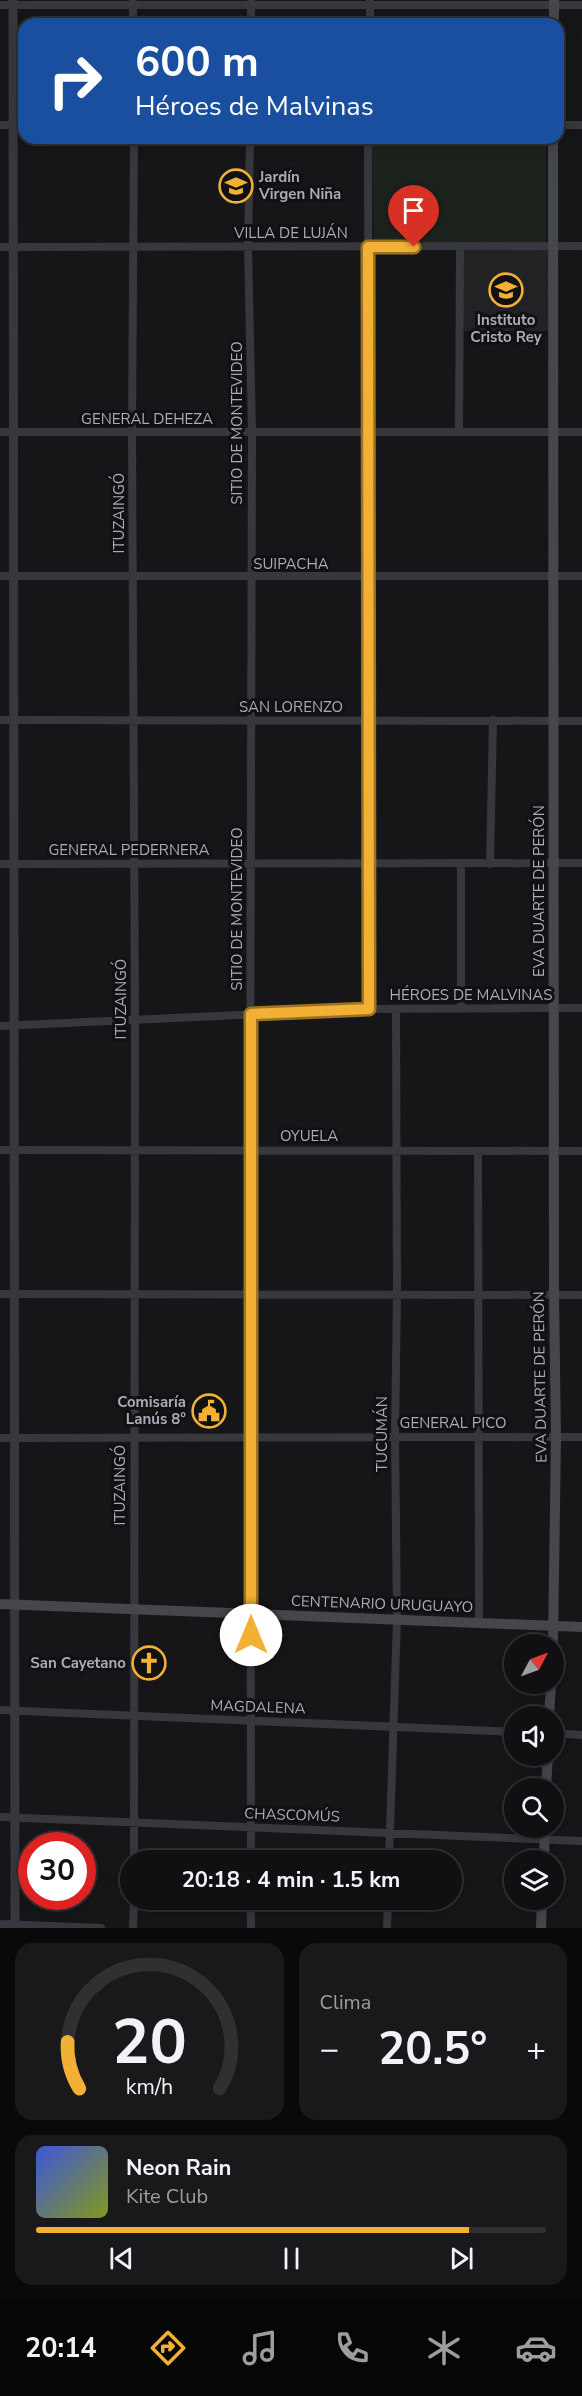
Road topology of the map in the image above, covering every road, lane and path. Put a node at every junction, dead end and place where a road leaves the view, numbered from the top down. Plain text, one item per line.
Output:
1 (133, 2) edge
2 (251, 2) edge
3 (554, 2) edge
4 (13, 3) edge
5 (370, 3) edge
6 (0, 5) edge
7 (582, 5) edge
8 (133, 18) edge
9 (251, 18) edge
10 (369, 18) edge
11 (554, 18) edge
12 (0, 125) edge
13 (13, 125) junction
14 (18, 125) edge
15 (564, 125) edge
16 (582, 125) edge
17 (134, 144) edge
18 (249, 144) edge
19 (368, 144) edge
20 (553, 144) edge
21 (248, 246) junction
22 (582, 246) edge
23 (0, 247) edge
24 (15, 247) junction
25 (134, 247) junction
26 (368, 247) junction
27 (460, 247) junction
28 (554, 247) junction
29 (459, 431) junction
30 (0, 432) edge
31 (15, 432) junction
32 (132, 432) junction
33 (252, 432) junction
34 (369, 432) junction
35 (554, 432) junction
36 (582, 432) edge
37 (0, 576) edge
38 (14, 576) junction
39 (554, 576) junction
40 (582, 576) edge
41 (133, 577) junction
42 (251, 577) junction
43 (369, 577) junction
44 (0, 720) edge
45 (15, 720) junction
46 (134, 720) junction
47 (252, 720) junction
48 (368, 720) junction
49 (493, 720) junction
50 (554, 721) junction
51 (582, 721) edge
52 (134, 862) junction
53 (250, 863) junction
54 (555, 863) junction
55 (582, 863) edge
56 (0, 864) edge
57 (14, 864) junction
58 (369, 864) junction
59 (461, 864) junction
60 (490, 864) junction
61 (461, 1008) junction
62 (554, 1008) junction
63 (582, 1008) edge
64 (369, 1009) junction
65 (396, 1009) junction
66 (251, 1014) junction
67 (135, 1021) junction
68 (14, 1025) junction
69 (0, 1026) edge
70 (0, 1150) edge
71 (14, 1150) junction
72 (133, 1150) junction
73 (250, 1150) junction
74 (396, 1150) junction
75 (478, 1151) junction
76 (554, 1151) junction
77 (582, 1151) edge
78 (0, 1294) edge
79 (13, 1294) junction
80 (134, 1294) junction
81 (251, 1294) junction
82 (397, 1294) junction
83 (478, 1294) junction
84 (554, 1295) junction
85 (582, 1295) edge
86 (251, 1436) junction
87 (395, 1436) junction
88 (479, 1436) junction
89 (134, 1437) junction
90 (556, 1437) junction
91 (582, 1437) edge
92 (0, 1438) edge
93 (14, 1438) junction
94 (0, 1604) edge
95 (14, 1604) junction
96 (133, 1609) junction
97 (251, 1613) junction
98 (397, 1619) junction
99 (479, 1623) junction
100 (554, 1626) junction
101 (582, 1627) edge
102 (554, 1634) edge
103 (0, 1710) edge
104 (14, 1711) junction
105 (134, 1715) junction
106 (252, 1720) junction
107 (392, 1725) junction
108 (504, 1731) edge
109 (564, 1734) edge
110 (582, 1735) edge
111 (0, 1817) edge
112 (14, 1818) junction
113 (134, 1823) junction
114 (252, 1827) junction
115 (389, 1833) junction
116 (544, 1840) junction
117 (582, 1841) edge
118 (134, 1850) edge
119 (251, 1850) edge
120 (389, 1850) edge
121 (544, 1850) edge
122 (134, 1910) edge
123 (251, 1910) edge
124 (388, 1910) edge
125 (542, 1910) edge
126 (0, 1924) edge
127 (15, 1926) edge
128 (101, 1928) edge
129 (134, 1928) edge
130 (251, 1928) edge
131 (387, 1928) edge
132 (541, 1928) edge

1 - 2 street
1 - 4 street
1 - 8 street
2 - 5 street
2 - 9 street
3 - 5 street
3 - 7 street
3 - 11 main road
4 - 6 street
4 - 13 street
5 - 10 street
12 - 13 street
13 - 14 street
13 - 24 street
15 - 16 street
17 - 25 street, ITUZAINGÓ
18 - 21 street, SITIO DE MONTEVIDEO
19 - 26 street
20 - 28 main road, EVA DUARTE DE PERÓN
21 - 25 street, VILLA DE LUJÁN
21 - 26 street, VILLA DE LUJÁN
21 - 33 street, SITIO DE MONTEVIDEO
22 - 28 street, VILLA DE LUJÁN
23 - 24 street, VILLA DE LUJÁN
24 - 25 street, VILLA DE LUJÁN
24 - 31 street
25 - 32 street, ITUZAINGÓ
26 - 27 street, VILLA DE LUJÁN
26 - 34 street
27 - 28 street, VILLA DE LUJÁN
27 - 29 street
28 - 35 main road, EVA DUARTE DE PERÓN
29 - 34 street, GENERAL DEHEZA
29 - 35 street, GENERAL DEHEZA
30 - 31 street, GENERAL DEHEZA
31 - 32 street, GENERAL DEHEZA
31 - 38 street
32 - 33 street, GENERAL DEHEZA
32 - 41 street, ITUZAINGÓ
33 - 34 street, GENERAL DEHEZA
33 - 42 street, SITIO DE MONTEVIDEO
34 - 43 street
35 - 36 street, GENERAL DEHEZA
35 - 39 main road, EVA DUARTE DE PERÓN
37 - 38 street, SUIPACHA
38 - 41 street, SUIPACHA
38 - 45 street
39 - 40 street, SUIPACHA
39 - 43 street, SUIPACHA
39 - 50 main road, EVA DUARTE DE PERÓN
41 - 42 street, SUIPACHA
41 - 46 street, ITUZAINGÓ
42 - 43 street, SUIPACHA
42 - 47 street, SITIO DE MONTEVIDEO
43 - 48 street
44 - 45 street, SAN LORENZO
45 - 46 street, SAN LORENZO
45 - 57 street
46 - 47 street, SAN LORENZO
46 - 52 street, ITUZAINGÓ
47 - 48 street, SAN LORENZO
47 - 53 street, SITIO DE MONTEVIDEO
48 - 49 street, SAN LORENZO
48 - 58 street
49 - 50 street, SAN LORENZO
49 - 60 street
50 - 51 street, SAN LORENZO
50 - 54 main road, EVA DUARTE DE PERÓN
52 - 53 street, GENERAL PEDERNERA
52 - 57 street, GENERAL PEDERNERA
52 - 67 street, ITUZAINGÓ
53 - 58 street, GENERAL PEDERNERA
53 - 66 street, SITIO DE MONTEVIDEO
54 - 55 street, GENERAL PEDERNERA
54 - 60 street, GENERAL PEDERNERA
54 - 62 main road, EVA DUARTE DE PERÓN
56 - 57 street, GENERAL PEDERNERA
57 - 68 street
58 - 59 street, GENERAL PEDERNERA
58 - 64 street
59 - 60 street, GENERAL PEDERNERA
59 - 61 street
61 - 62 street, HÉROES DE MALVINAS
61 - 65 street, HÉROES DE MALVINAS
62 - 63 street, HÉROES DE MALVINAS
62 - 76 main road, EVA DUARTE DE PERÓN
64 - 65 street, HÉROES DE MALVINAS
64 - 66 street, HÉROES DE MALVINAS
65 - 74 street, TUCUMÁN
66 - 67 street, HÉROES DE MALVINAS
66 - 73 street, SITIO DE MONTEVIDEO
67 - 68 street, HÉROES DE MALVINAS
67 - 72 street, ITUZAINGÓ
68 - 69 street, HÉROES DE MALVINAS
68 - 71 street
70 - 71 street, OYUELA
71 - 72 street, OYUELA
71 - 79 street
72 - 73 street, OYUELA
72 - 80 street, ITUZAINGÓ
73 - 74 street, OYUELA
73 - 81 street, SITIO DE MONTEVIDEO
74 - 75 street, OYUELA
74 - 82 street, TUCUMÁN
75 - 76 street, OYUELA
75 - 83 street
76 - 77 street, OYUELA
76 - 84 main road, EVA DUARTE DE PERÓN
78 - 79 street
79 - 80 street
79 - 93 street
80 - 81 street
80 - 89 street, ITUZAINGÓ
81 - 82 street
81 - 86 street, SITIO DE MONTEVIDEO
82 - 83 street
82 - 87 street, TUCUMÁN
83 - 84 street
83 - 88 street
84 - 85 street
84 - 90 main road, EVA DUARTE DE PERÓN
86 - 87 street, GENERAL PICO
86 - 89 street, GENERAL PICO
86 - 97 street, SITIO DE MONTEVIDEO
87 - 88 street, GENERAL PICO
87 - 98 street, TUCUMÁN
88 - 90 street, GENERAL PICO
88 - 99 street
89 - 93 street, GENERAL PICO
89 - 96 street, ITUZAINGÓ
90 - 91 street, GENERAL PICO
90 - 100 main road, EVA DUARTE DE PERÓN
92 - 93 street, GENERAL PICO
93 - 95 street
94 - 95 main road, CENTENARIO URUGUAYO
95 - 96 main road, CENTENARIO URUGUAYO
95 - 104 street
96 - 97 main road, CENTENARIO URUGUAYO
96 - 105 street, ITUZAINGÓ
97 - 98 main road, CENTENARIO URUGUAYO
97 - 106 street, SITIO DE MONTEVIDEO
98 - 99 main road, CENTENARIO URUGUAYO
98 - 107 street, TUCUMÁN
99 - 100 main road, CENTENARIO URUGUAYO
100 - 101 main road, CENTENARIO URUGUAYO
100 - 102 main road, EVA DUARTE DE PERÓN
103 - 104 street, MAGDALENA
104 - 105 street, MAGDALENA
104 - 112 street
105 - 106 street, MAGDALENA
105 - 113 street, ITUZAINGÓ
106 - 107 street, MAGDALENA
106 - 114 street, SITIO DE MONTEVIDEO
107 - 108 street, MAGDALENA
107 - 115 street, TUCUMÁN
109 - 110 street
111 - 112 street, CHASCOMÚS
112 - 113 street, CHASCOMÚS
112 - 127 street
113 - 114 street, CHASCOMÚS
113 - 118 street, ITUZAINGÓ
114 - 115 street, CHASCOMÚS
114 - 119 street, SITIO DE MONTEVIDEO
115 - 116 street, CHASCOMÚS
115 - 120 street, TUCUMÁN
116 - 117 street, CHASCOMÚS
116 - 121 main road
122 - 129 street
123 - 130 street
124 - 131 street
125 - 132 main road
126 - 127 street
127 - 128 street

